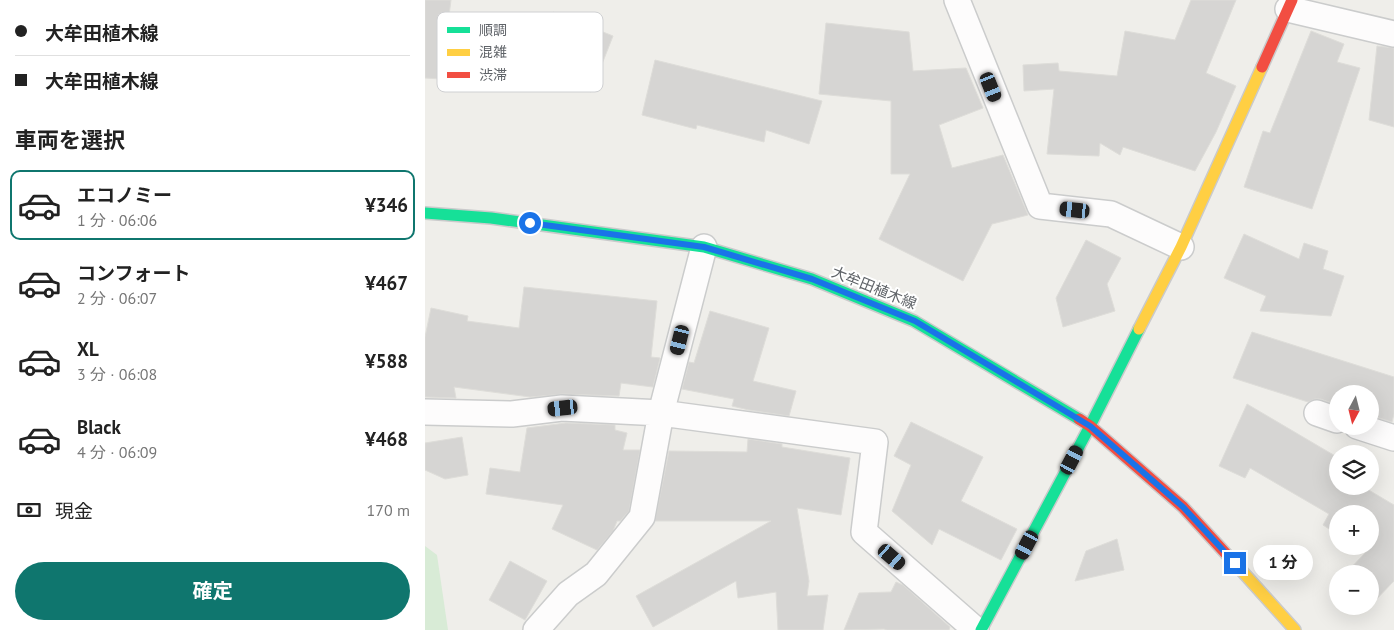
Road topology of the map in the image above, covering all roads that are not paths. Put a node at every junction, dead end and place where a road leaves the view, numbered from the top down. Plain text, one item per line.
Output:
1 (957, 0) edge
2 (1290, 4) edge
3 (1394, 34) edge
4 (425, 213) edge
5 (704, 247) junction
6 (1181, 247) junction
7 (425, 412) edge
8 (661, 413) junction
9 (1090, 426) junction
10 (1379, 433) edge
11 (1394, 438) edge
12 (536, 630) edge
13 (977, 630) edge
14 (981, 630) edge
15 (1295, 630) edge

1 - 6 street
2 - 3 street
2 - 6 main road
4 - 5 main road, 大牟田植木線
5 - 8 street
5 - 9 main road, 大牟田植木線
6 - 9 main road
7 - 8 street
8 - 12 street
8 - 13 street
9 - 14 main road
9 - 15 main road, 大牟田植木線
10 - 11 street

